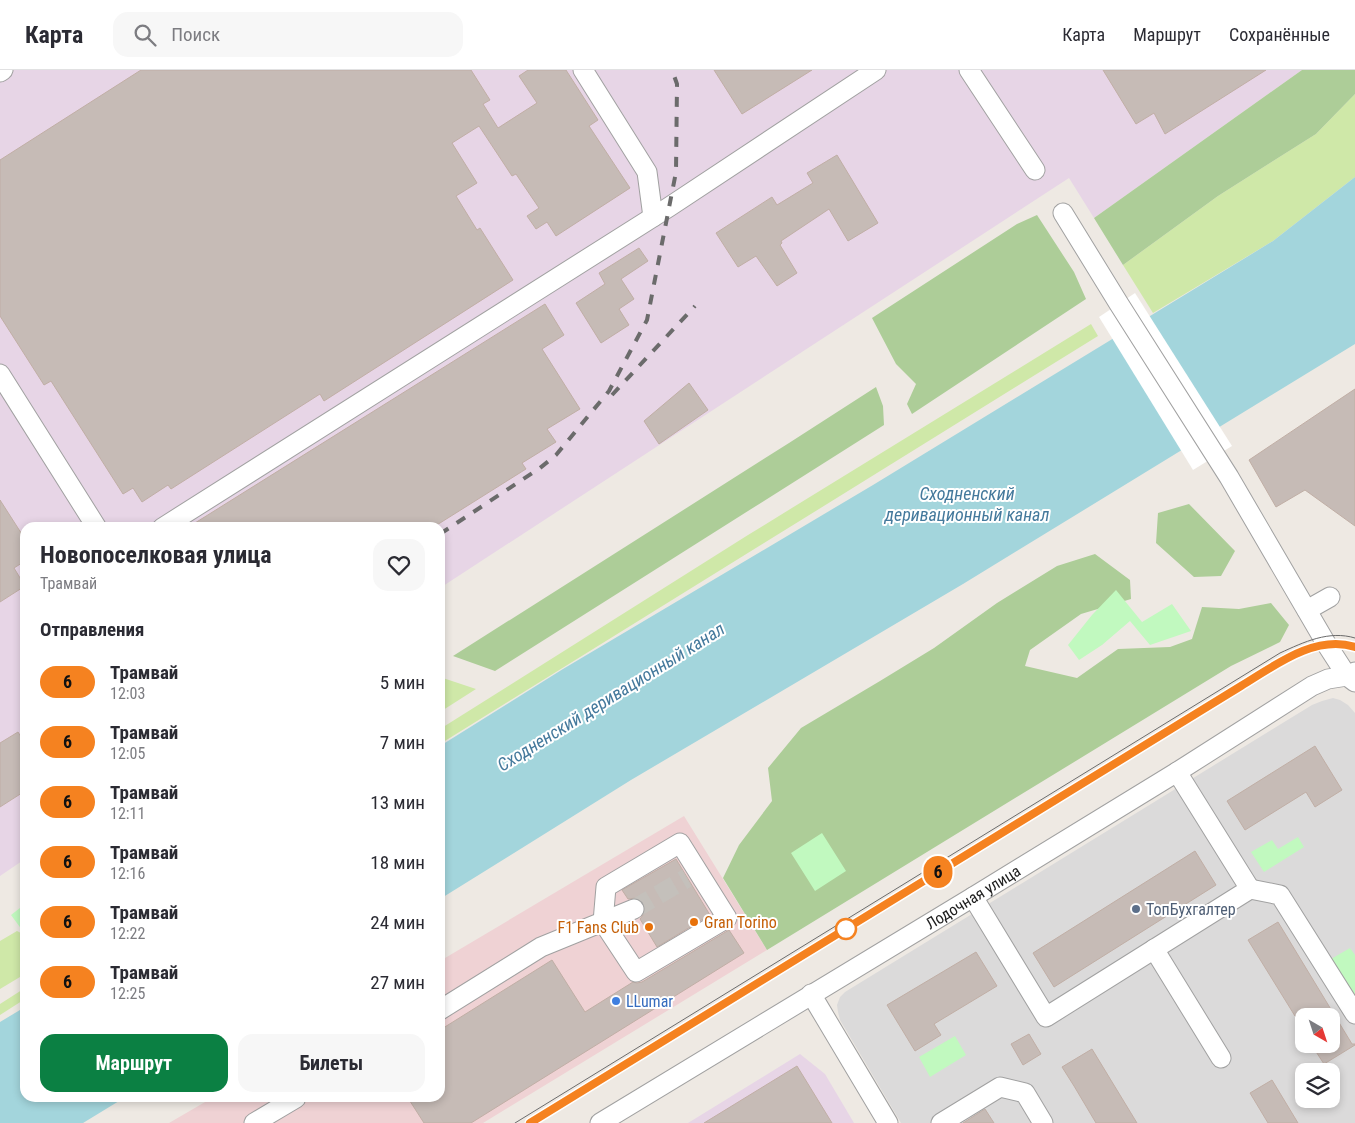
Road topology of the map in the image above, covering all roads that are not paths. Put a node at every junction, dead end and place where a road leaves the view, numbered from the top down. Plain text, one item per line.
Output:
1 (583, 70) edge
2 (876, 70) edge
3 (969, 70) edge
4 (1035, 170) dead end
5 (1063, 213) dead end
6 (654, 217) junction
7 (0, 374) edge
8 (93, 522) edge
9 (171, 522) edge
10 (1330, 597) dead end
11 (1307, 610) junction
12 (1352, 677) edge
13 (1177, 772) junction
14 (1250, 888) junction
15 (973, 897) junction
16 (634, 909) tunnel mouth
17 (603, 922) junction
18 (1154, 949) junction
19 (811, 994) junction
20 (445, 1007) edge
21 (1355, 1014) edge
22 (1221, 1058) dead end
23 (289, 1102) edge
24 (254, 1123) edge
25 (600, 1123) edge
26 (888, 1123) edge
27 (941, 1123) edge
28 (1043, 1123) edge

1 - 6 street
2 - 6 street
3 - 4 street
5 - 11 street
6 - 9 street
7 - 8 street
10 - 11 street
11 - 12 street
12 - 13 street, Лодочная улица
13 - 14 street
13 - 15 street, Лодочная улица
14 - 18 street
14 - 21 street
15 - 18 street
15 - 19 street, Лодочная улица
16 - 17 street
17 - 17 street
17 - 20 street
18 - 22 street
19 - 25 street, Лодочная улица
19 - 26 street
23 - 24 street
27 - 28 street

